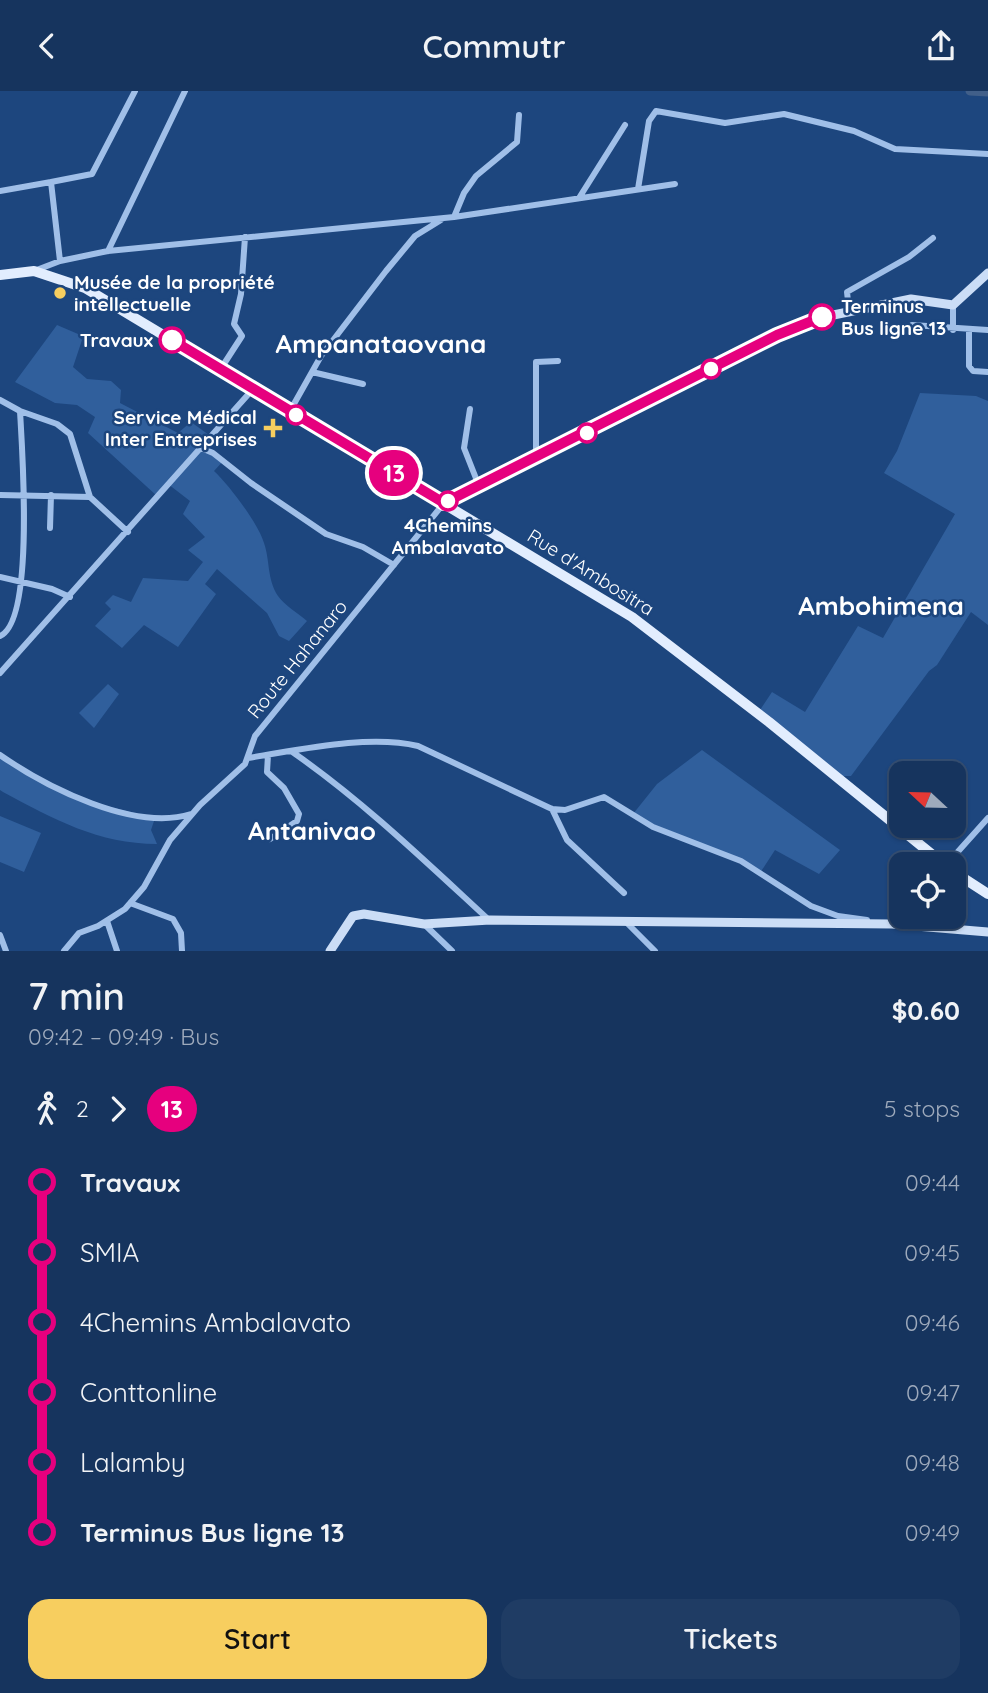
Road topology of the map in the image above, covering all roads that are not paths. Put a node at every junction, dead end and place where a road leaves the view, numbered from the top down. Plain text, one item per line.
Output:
1 (135, 91) edge
2 (185, 91) edge
3 (519, 114) dead end
4 (625, 125) dead end
5 (988, 154) edge
6 (51, 182) junction
7 (675, 184) dead end
8 (638, 189) junction
9 (0, 191) edge
10 (579, 198) junction
11 (454, 217) junction
12 (445, 218) junction
13 (245, 237) junction
14 (933, 238) dead end
15 (108, 251) junction
16 (60, 261) junction
17 (34, 271) junction
18 (988, 273) edge
19 (0, 275) edge
20 (953, 305) junction
21 (849, 310) junction
22 (912, 325) dead end
23 (953, 330) junction
24 (969, 330) junction
25 (988, 330) edge
26 (558, 361) dead end
27 (220, 370) junction
28 (312, 372) junction
29 (988, 372) edge
30 (363, 384) dead end
31 (253, 389) junction
32 (0, 400) edge
33 (470, 409) dead end
34 (20, 411) junction
35 (290, 411) junction
36 (199, 447) junction
37 (536, 457) junction
38 (479, 486) junction
39 (0, 495) edge
40 (24, 495) junction
41 (51, 495) junction
42 (90, 497) junction
43 (444, 503) junction
44 (50, 528) dead end
45 (128, 532) junction
46 (394, 565) junction
47 (0, 577) edge
48 (23, 581) junction
49 (69, 597) junction
50 (0, 636) edge
51 (0, 673) edge
52 (291, 751) junction
53 (0, 755) edge
54 (268, 755) junction
55 (248, 758) junction
56 (552, 809) junction
57 (192, 813) junction
58 (988, 818) edge
59 (270, 839) dead end
60 (929, 852) edge
61 (957, 852) edge
62 (966, 880) edge
63 (624, 893) dead end
64 (988, 894) edge
65 (130, 903) junction
66 (490, 920) junction
67 (107, 921) junction
68 (627, 923) junction
69 (889, 924) edge
70 (889, 924) edge
71 (424, 925) junction
72 (952, 929) edge
73 (988, 932) edge
74 (0, 935) edge
75 (6, 951) edge
76 (64, 951) edge
77 (117, 951) edge
78 (182, 951) edge
79 (330, 951) edge
80 (452, 951) edge
81 (655, 951) edge

1 - 6 street
2 - 15 street
3 - 11 street
4 - 10 street
5 - 8 street
6 - 9 street
6 - 16 street
7 - 8 street
8 - 10 street
10 - 11 street
11 - 12 street
12 - 13 street
12 - 28 street
13 - 15 street
13 - 27 street
14 - 21 street
15 - 16 street
16 - 17 street
17 - 19 main road, Rue d'Ambositra
17 - 27 main road, Rue d'Ambositra
18 - 20 main road
20 - 21 main road
20 - 23 street
21 - 37 main road
22 - 23 street
23 - 24 street
24 - 25 street
24 - 29 street
26 - 37 street
27 - 31 main road, Rue d'Ambositra
28 - 30 street
28 - 35 street
31 - 35 main road, Rue d'Ambositra
31 - 36 street
32 - 34 street
33 - 38 street
34 - 40 street
34 - 42 street
35 - 43 main road, Rue d'Ambositra
36 - 45 street
36 - 46 street
37 - 38 main road
38 - 43 main road
39 - 40 street
40 - 41 street
40 - 48 street
41 - 42 street
41 - 44 street
42 - 45 street
43 - 46 street, Route Hahanaro
43 - 60 main road, Rue d'Ambositra
45 - 49 street
46 - 55 street, Route Hahanaro
47 - 48 street
48 - 49 street
48 - 50 street
49 - 51 street
52 - 54 street
52 - 56 street
52 - 66 street
53 - 57 street
54 - 55 street
54 - 59 street
55 - 57 street, Route Hahanaro
56 - 63 street
56 - 69 street
57 - 65 street, Route Hahanaro
58 - 61 street
62 - 64 main road
65 - 67 street, Route Hahanaro
65 - 78 street
66 - 68 main road
66 - 71 main road
67 - 76 street, Route Hahanaro
67 - 77 street
68 - 70 main road
68 - 81 street
71 - 79 main road
71 - 80 street
72 - 73 main road
74 - 75 street

